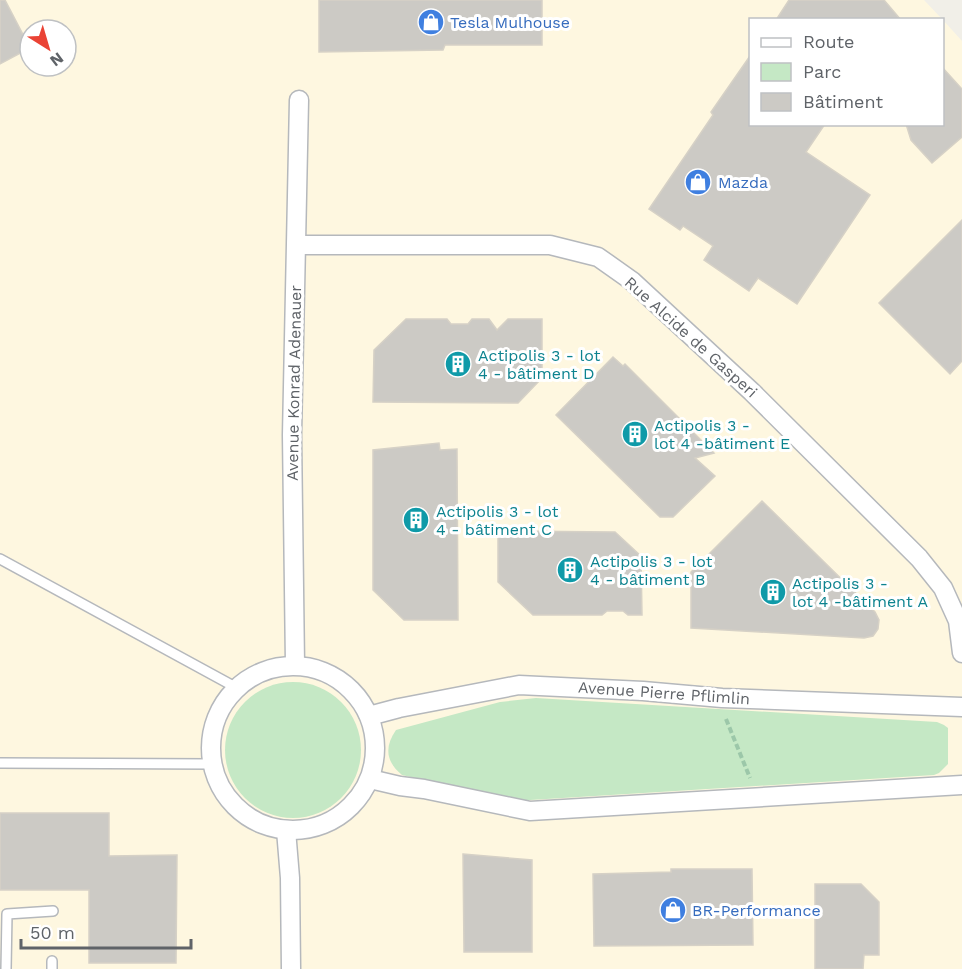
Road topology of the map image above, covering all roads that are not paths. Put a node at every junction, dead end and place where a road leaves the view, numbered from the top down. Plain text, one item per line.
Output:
1 (299, 100) dead end
2 (297, 244) junction
3 (0, 559) edge
4 (962, 653) edge
5 (295, 665) junction
6 (237, 688) junction
7 (962, 707) edge
8 (369, 716) junction
9 (0, 763) edge
10 (212, 764) junction
11 (370, 778) junction
12 (962, 786) edge
13 (286, 830) junction
14 (53, 911) dead end
15 (6, 969) edge
16 (291, 969) edge

1 - 2 street, Avenue Konrad Adenauer
2 - 4 street, Rue Alcide de Gasperi
2 - 5 street, Avenue Konrad Adenauer
3 - 6 lane
5 - 6 street
5 - 8 street
6 - 10 street
7 - 8 street, Avenue Pierre Pflimlin
8 - 11 street
9 - 10 lane
10 - 13 street
11 - 12 street
11 - 13 street
13 - 16 street
14 - 15 lane

